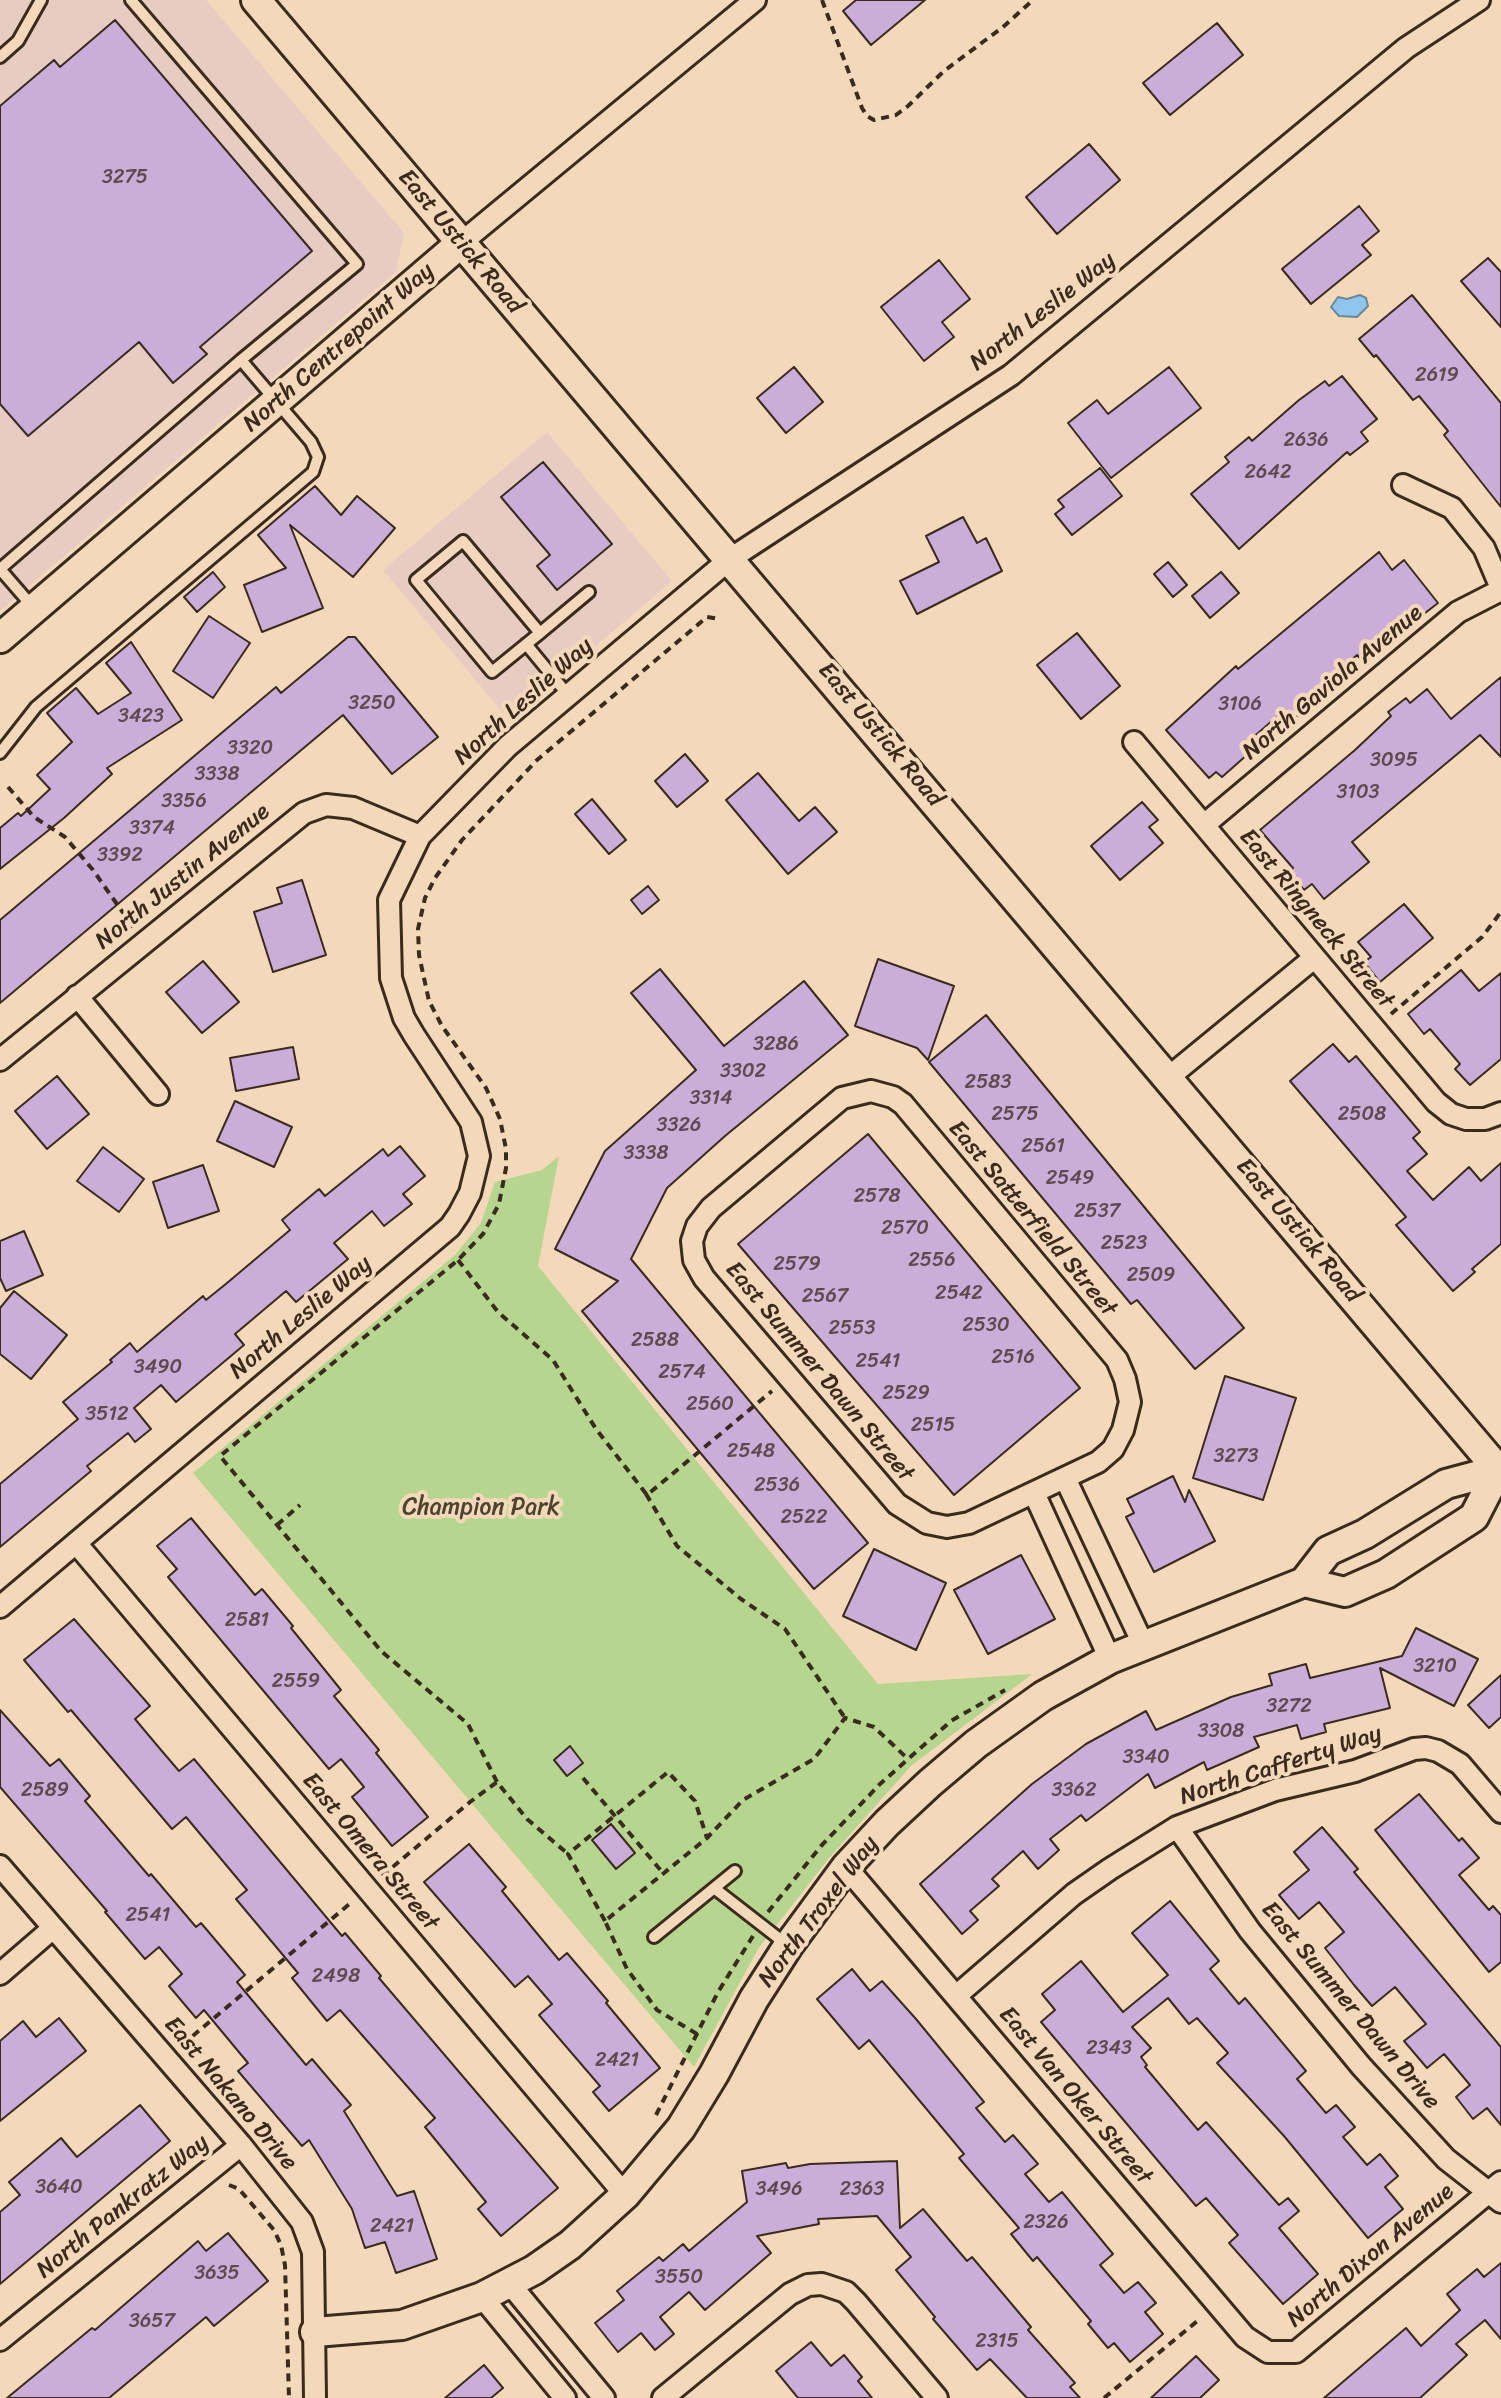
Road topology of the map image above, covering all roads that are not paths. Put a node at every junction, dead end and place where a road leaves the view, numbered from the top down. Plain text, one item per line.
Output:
1 (41, 0) edge
2 (131, 0) edge
3 (256, 0) edge
4 (755, 0) edge
5 (1479, 0) edge
6 (0, 57) edge
7 (461, 243) junction
8 (241, 360) junction
9 (276, 402) junction
10 (1403, 485) dead end
11 (730, 559) junction
12 (0, 569) edge
13 (1501, 589) edge
14 (589, 592) dead end
15 (35, 609) junction
16 (540, 633) junction
17 (0, 638) edge
18 (526, 644) junction
19 (568, 695) junction
20 (1134, 742) dead end
21 (0, 753) edge
22 (1204, 825) junction
23 (420, 836) junction
24 (1314, 958) junction
25 (77, 996) junction
26 (0, 1060) edge
27 (1169, 1077) junction
28 (158, 1094) dead end
29 (1501, 1113) edge
30 (692, 1241) joint
31 (1500, 1470) edge
32 (1065, 1478) junction
33 (1034, 1493) junction
34 (76, 1543) junction
35 (1304, 1582) junction
36 (0, 1607) edge
37 (1143, 1644) junction
38 (1110, 1659) junction
39 (1501, 1812) edge
40 (1177, 1827) junction
41 (0, 1866) edge
42 (846, 1867) junction
43 (735, 1871) dead end
44 (714, 1888) junction
45 (52, 1929) junction
46 (654, 1937) dead end
47 (788, 1946) junction
48 (0, 1974) edge
49 (956, 1996) junction
50 (241, 2145) junction
51 (1497, 2192) edge
52 (625, 2195) junction
53 (510, 2284) junction
54 (482, 2297) junction
55 (315, 2332) junction
56 (0, 2340) edge
57 (1268, 2352) joint
58 (315, 2398) edge
59 (565, 2398) edge
60 (604, 2398) edge
61 (663, 2398) edge
62 (937, 2398) edge

1 - 6 lane
2 - 8 lane
3 - 7 street, East Ustick Road
4 - 7 street, North Centrepoint Way
5 - 11 street, North Leslie Way
7 - 9 street, North Centrepoint Way
7 - 11 street, East Ustick Road
8 - 9 lane
8 - 12 lane
9 - 15 street, North Centrepoint Way
9 - 21 lane
10 - 13 street
11 - 19 street, North Leslie Way
11 - 27 street, East Ustick Road
12 - 15 lane
13 - 22 street, North Gaviola Avenue
14 - 16 lane
15 - 17 street, North Centrepoint Way
16 - 18 lane
16 - 18 lane
18 - 19 lane
19 - 23 street, North Leslie Way
20 - 22 street, East Ringneck Street
22 - 24 street, East Ringneck Street
23 - 25 street, North Justin Avenue
23 - 34 street, North Leslie Way
24 - 27 street
24 - 29 street, East Ringneck Street
25 - 26 street, North Justin Avenue
25 - 28 street
27 - 31 street, East Ustick Road
30 - 32 street, East Satterfield Street
30 - 33 street, East Summer Dawn Street
31 - 35 street
31 - 35 street
32 - 33 street
32 - 37 street
33 - 38 street
34 - 36 street, North Leslie Way
34 - 52 street, East Omera Street
35 - 37 street, North Troxel Way
37 - 38 street, North Troxel Way
38 - 42 street, North Troxel Way
39 - 40 street, North Cafferty Way
40 - 49 street, North Cafferty Way
40 - 51 street, East Summer Dawn Drive
41 - 45 street, East Nakano Drive
42 - 47 street, North Troxel Way
42 - 49 street, East Van Oker Street
43 - 44 lane
44 - 46 lane
44 - 47 lane
45 - 48 street
45 - 50 street, East Nakano Drive
47 - 52 street, North Troxel Way
49 - 57 street, East Van Oker Street
50 - 55 street, East Nakano Drive
50 - 56 street, North Pankratz Way
51 - 57 street, North Dixon Avenue
52 - 53 street, North Troxel Way
53 - 54 street, North Troxel Way
53 - 60 street
54 - 55 street, North Troxel Way
54 - 59 street
55 - 58 street, East Nakano Drive
61 - 62 street

